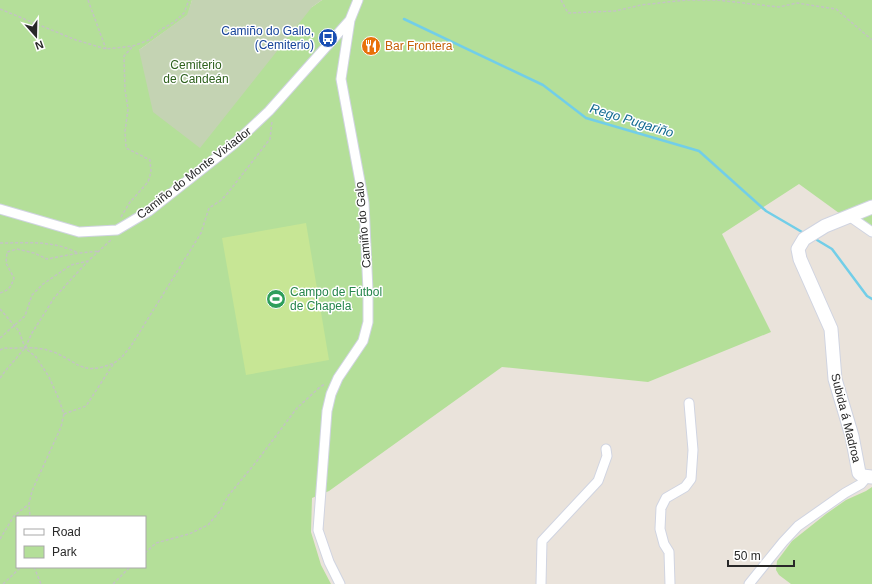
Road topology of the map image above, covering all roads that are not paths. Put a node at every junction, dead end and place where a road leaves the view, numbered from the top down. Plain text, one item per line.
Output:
1 (358, 0) edge
2 (350, 20) junction
3 (872, 207) edge
4 (0, 209) edge
5 (849, 216) junction
6 (872, 232) edge
7 (689, 403) dead end
8 (606, 449) dead end
9 (869, 477) edge
10 (340, 584) edge
11 (541, 584) edge
12 (670, 584) edge
13 (749, 584) edge

1 - 2 street, Camiño do Monte Vixiador
2 - 4 street, Camiño do Monte Vixiador
2 - 10 street, Camiño do Galo
3 - 5 street, Subida á Madroa
5 - 6 street
5 - 9 street, Subida á Madroa
7 - 12 street
8 - 11 street
9 - 13 street

